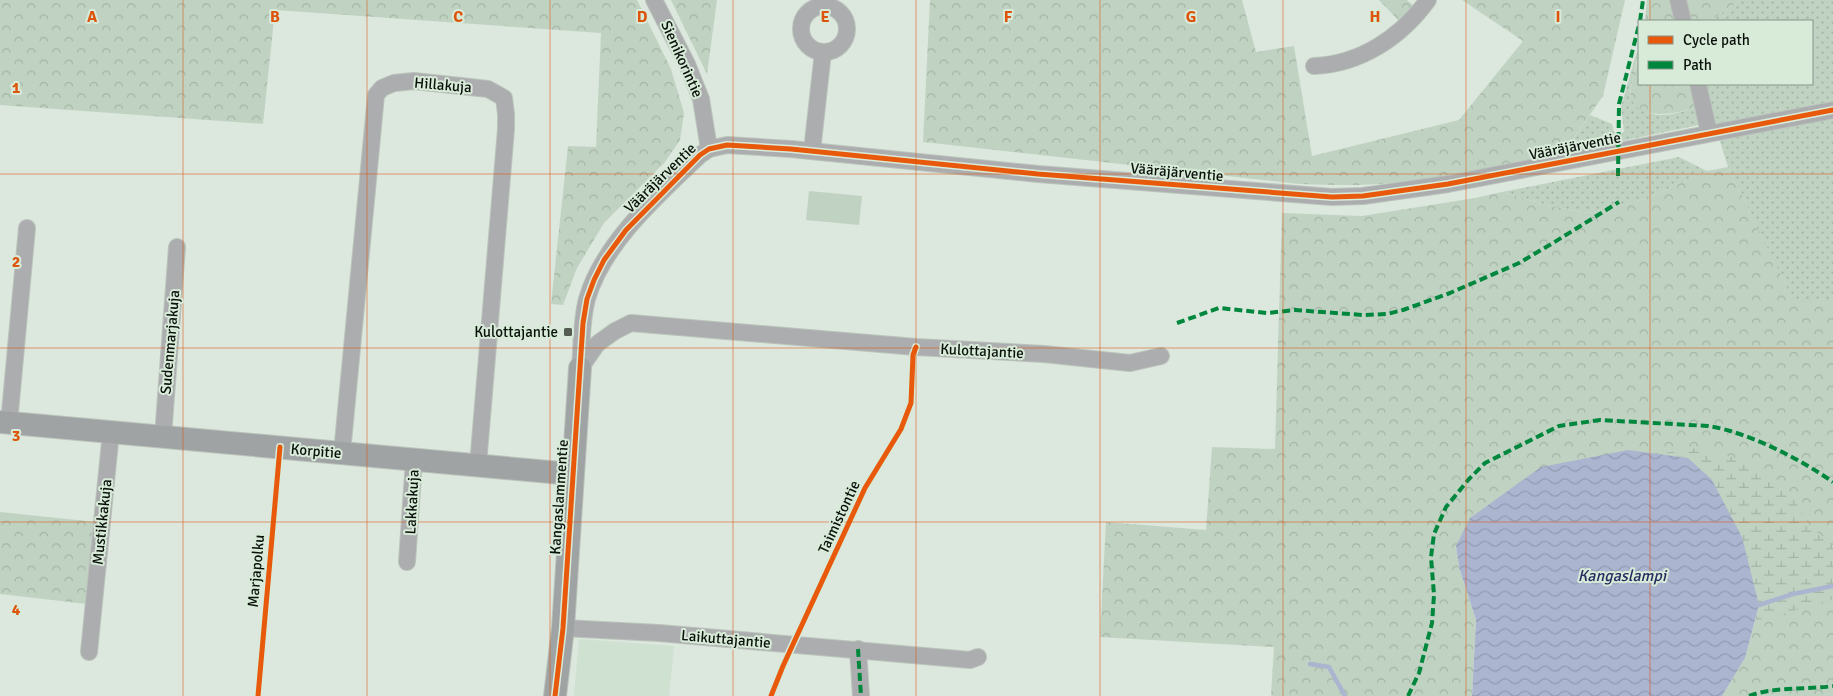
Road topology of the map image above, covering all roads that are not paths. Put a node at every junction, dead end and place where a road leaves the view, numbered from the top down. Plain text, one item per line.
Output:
1 (654, 0) edge
2 (1428, 0) edge
3 (1678, 0) edge
4 (1683, 20) edge
5 (823, 52) dead end
6 (1314, 66) dead end
7 (1698, 85) edge
8 (1833, 110) edge
9 (1709, 133) junction
10 (709, 149) junction
11 (812, 151) junction
12 (27, 228) dead end
13 (178, 247) dead end
14 (587, 299) joint
15 (1161, 356) dead end
16 (580, 368) junction
17 (4, 423) edge
18 (111, 432) junction
19 (163, 437) junction
20 (342, 453) junction
21 (414, 460) junction
22 (478, 465) junction
23 (572, 474) junction
24 (407, 562) dead end
25 (563, 628) junction
26 (858, 649) junction
27 (90, 652) dead end
28 (978, 657) dead end
29 (555, 696) edge
30 (861, 696) edge

1 - 10 street, Sienikorintie
2 - 6 street
3 - 4 street
5 - 11 street
7 - 9 street
8 - 9 street, Vääräjärventie
9 - 11 street, Vääräjärventie
10 - 11 street, Vääräjärventie
10 - 14 street, Vääräjärventie
12 - 17 street
13 - 19 street, Sudenmarjakuja
14 - 16 street, Kangaslammentie
15 - 16 street, Kulottajantie
16 - 23 street, Kangaslammentie
17 - 18 street, Korpitie
18 - 19 street, Korpitie
18 - 27 street, Mustikkakuja
19 - 20 street, Korpitie
20 - 21 street, Korpitie
20 - 22 street, Hillakuja
21 - 22 street, Korpitie
21 - 24 street, Lakkakuja
22 - 23 street, Korpitie
23 - 25 street, Kangaslammentie
25 - 26 street, Laikuttajantie
25 - 29 street, Kangaslammentie
26 - 28 street, Laikuttajantie
26 - 30 street

